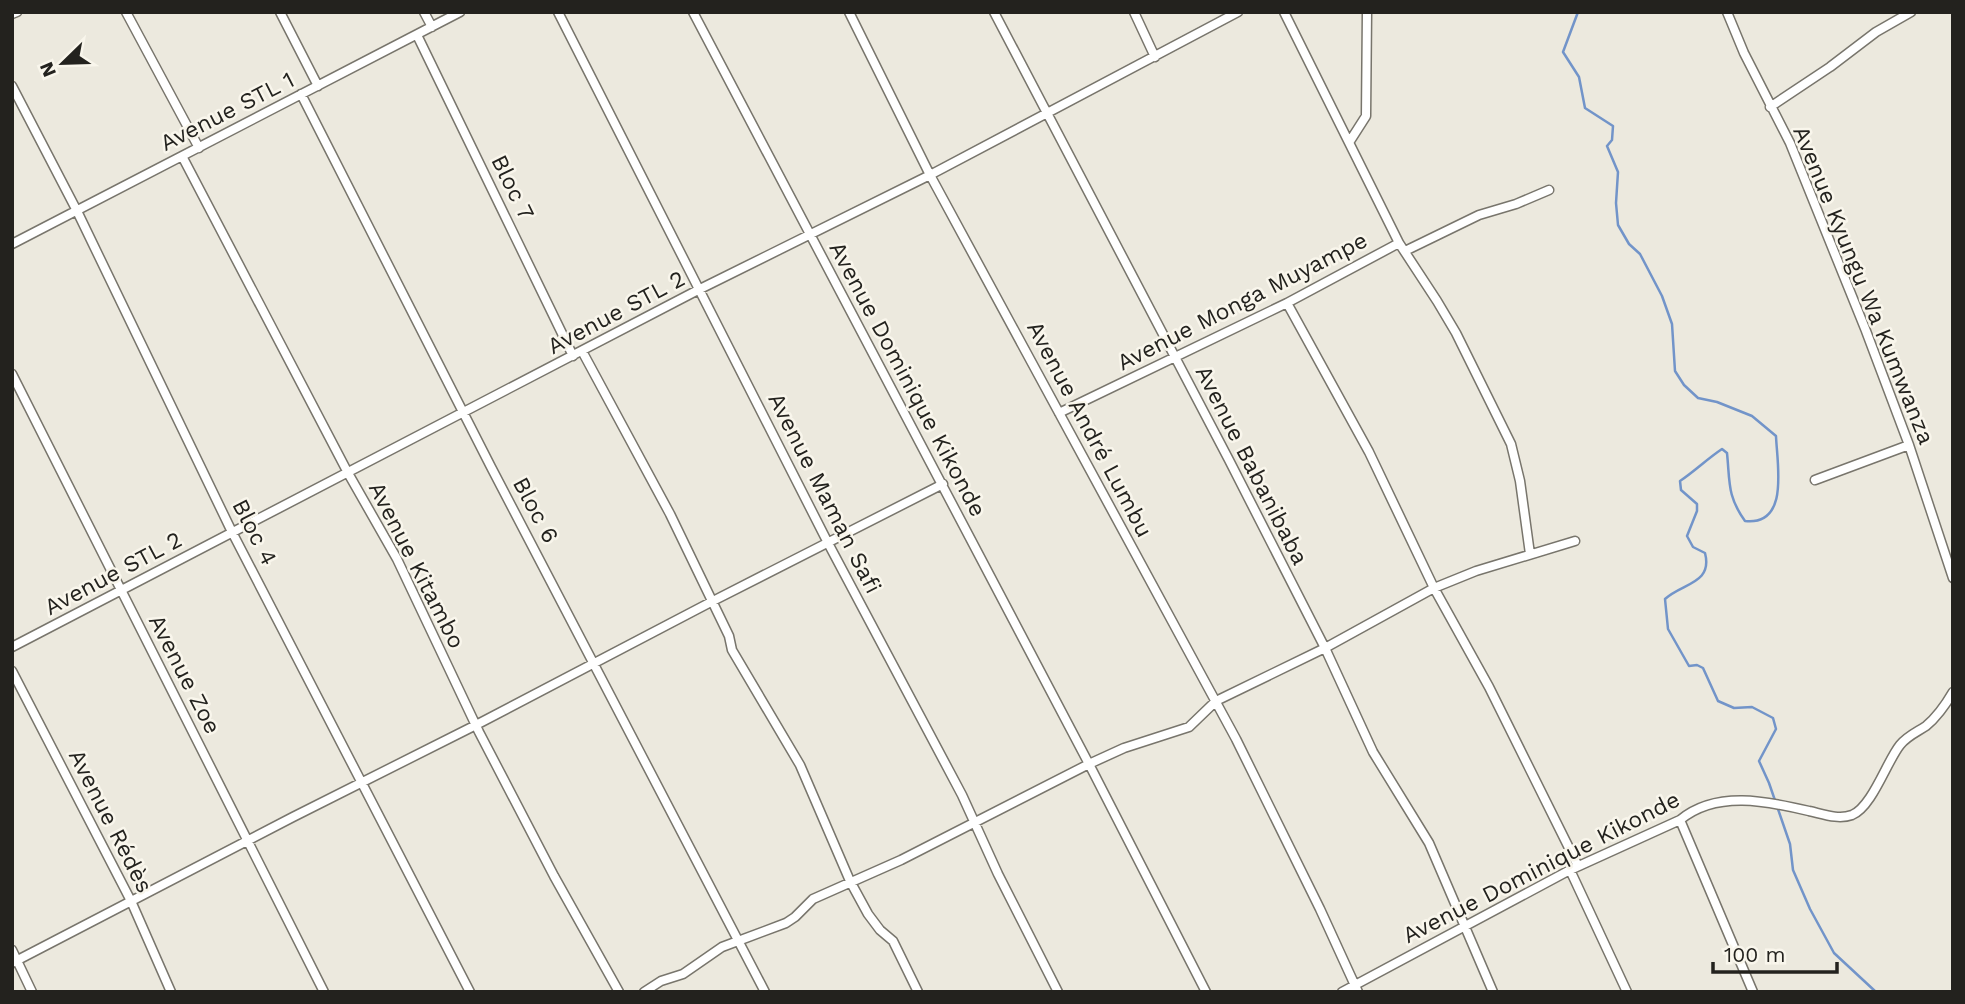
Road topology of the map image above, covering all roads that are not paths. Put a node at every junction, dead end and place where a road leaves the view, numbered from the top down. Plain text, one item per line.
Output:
1 (125, 12) edge
2 (279, 12) edge
3 (424, 12) edge
4 (460, 12) edge
5 (558, 12) edge
6 (693, 12) edge
7 (849, 12) edge
8 (994, 12) edge
9 (1134, 12) edge
10 (1238, 12) edge
11 (1283, 12) edge
12 (1367, 12) edge
13 (1727, 12) edge
14 (1912, 12) edge
15 (432, 27) junction
16 (417, 35) junction
17 (1155, 57) junction
18 (12, 86) edge
19 (318, 86) junction
20 (301, 94) junction
21 (1770, 107) junction
22 (1046, 114) junction
23 (1350, 141) junction
24 (199, 148) junction
25 (182, 156) junction
26 (930, 175) junction
27 (1549, 190) dead end
28 (77, 211) junction
29 (809, 235) junction
30 (1399, 243) junction
31 (12, 244) edge
32 (1405, 251) junction
33 (700, 289) junction
34 (1287, 303) junction
35 (582, 351) junction
36 (573, 356) junction
37 (1175, 358) junction
38 (12, 374) edge
39 (464, 412) junction
40 (1059, 413) junction
41 (1909, 446) junction
42 (348, 473) junction
43 (1815, 480) dead end
44 (943, 484) junction
45 (233, 532) junction
46 (1575, 541) dead end
47 (828, 543) junction
48 (1530, 554) junction
49 (1953, 578) edge
50 (1434, 588) junction
51 (122, 590) junction
52 (711, 602) junction
53 (12, 647) edge
54 (1325, 648) junction
55 (594, 664) junction
56 (12, 671) edge
57 (1953, 692) edge
58 (1216, 701) junction
59 (476, 725) junction
60 (1089, 764) junction
61 (362, 782) junction
62 (1680, 820) junction
63 (975, 823) junction
64 (247, 841) junction
65 (1574, 868) junction
66 (850, 881) junction
67 (131, 901) junction
68 (1464, 926) junction
69 (739, 942) junction
70 (12, 950) edge
71 (15, 962) edge
72 (1356, 988) edge
73 (32, 992) edge
74 (171, 992) edge
75 (324, 992) edge
76 (470, 992) edge
77 (619, 992) edge
78 (644, 992) edge
79 (765, 992) edge
80 (918, 992) edge
81 (1058, 992) edge
82 (1206, 992) edge
83 (1342, 992) edge
84 (1493, 992) edge
85 (1627, 992) edge
86 (1753, 992) edge

1 - 24 street
2 - 19 street
3 - 15 street
4 - 15 street, Avenue STL 1
5 - 33 street, Avenue Maman Safi
6 - 29 street, Avenue Dominique Kikonde
7 - 26 street, Avenue André Lumbu
8 - 22 street, Avenue Babanibaba
9 - 17 street
10 - 17 street, Avenue STL 2
11 - 23 street, Avenue Monga Muyampe
12 - 23 street
13 - 21 street, Avenue Kyungu Wa Kumwanza
14 - 21 street
15 - 16 street, Avenue STL 1
16 - 19 street, Avenue STL 1
16 - 36 street, Bloc 7
17 - 22 street, Avenue STL 2
18 - 28 street, Bloc 4
19 - 20 street, Avenue STL 1
20 - 24 street, Avenue STL 1
20 - 39 street, Bloc 6
21 - 41 street, Avenue Kyungu Wa Kumwanza
22 - 26 street, Avenue STL 2
22 - 37 street, Avenue Babanibaba
23 - 30 street, Avenue Monga Muyampe
24 - 25 street, Avenue STL 1
25 - 28 street, Avenue STL 1
25 - 42 street, Avenue Kitambo
26 - 29 street, Avenue STL 2
26 - 40 street, Avenue André Lumbu
27 - 32 street
28 - 31 street, Avenue STL 1
28 - 45 street, Bloc 4
29 - 33 street, Avenue STL 2
29 - 44 street, Avenue Dominique Kikonde
30 - 32 street
30 - 34 street, Avenue Monga Muyampe
32 - 48 street
33 - 35 street, Avenue STL 2
33 - 47 street, Avenue Maman Safi
34 - 37 street, Avenue Monga Muyampe
34 - 50 street
35 - 36 street, Avenue STL 2
35 - 52 street
36 - 39 street, Avenue STL 2
37 - 40 street, Avenue Monga Muyampe
37 - 54 street, Avenue Babanibaba
38 - 51 street, Avenue Zoe
39 - 42 street, Avenue STL 2
39 - 55 street, Bloc 6
40 - 58 street, Avenue André Lumbu
41 - 43 street
41 - 49 street, Avenue Kyungu Wa Kumwanza
42 - 45 street, Avenue STL 2
42 - 59 street, Avenue Kitambo
44 - 47 street
44 - 60 street, Avenue Dominique Kikonde
45 - 51 street, Avenue STL 2
45 - 61 street, Bloc 4
46 - 48 street
47 - 52 street
47 - 63 street, Avenue Maman Safi
48 - 50 street
50 - 54 street
50 - 65 street
51 - 53 street, Avenue STL 2
51 - 64 street, Avenue Zoe
52 - 55 street
52 - 66 street
54 - 58 street
54 - 68 street, Avenue Babanibaba
55 - 59 street
55 - 69 street, Bloc 6
56 - 67 street, Avenue Rédès
57 - 62 street, Avenue Dominique Kikonde
58 - 60 street
58 - 72 street, Avenue André Lumbu
59 - 61 street
59 - 77 street, Avenue Kitambo
60 - 63 street
60 - 82 street, Avenue Dominique Kikonde
61 - 64 street
61 - 76 street, Bloc 4
62 - 65 street, Avenue Dominique Kikonde
62 - 86 street
63 - 66 street
63 - 81 street, Avenue Maman Safi
64 - 67 street
64 - 75 street, Avenue Zoe
65 - 68 street, Avenue Dominique Kikonde
65 - 85 street
66 - 69 street
66 - 80 street
67 - 71 street
67 - 74 street, Avenue Rédès
68 - 72 street, Avenue Dominique Kikonde
68 - 84 street, Avenue Babanibaba
69 - 78 street
69 - 79 street, Bloc 6
70 - 71 street
71 - 73 street
72 - 83 street, Avenue Dominique Kikonde

